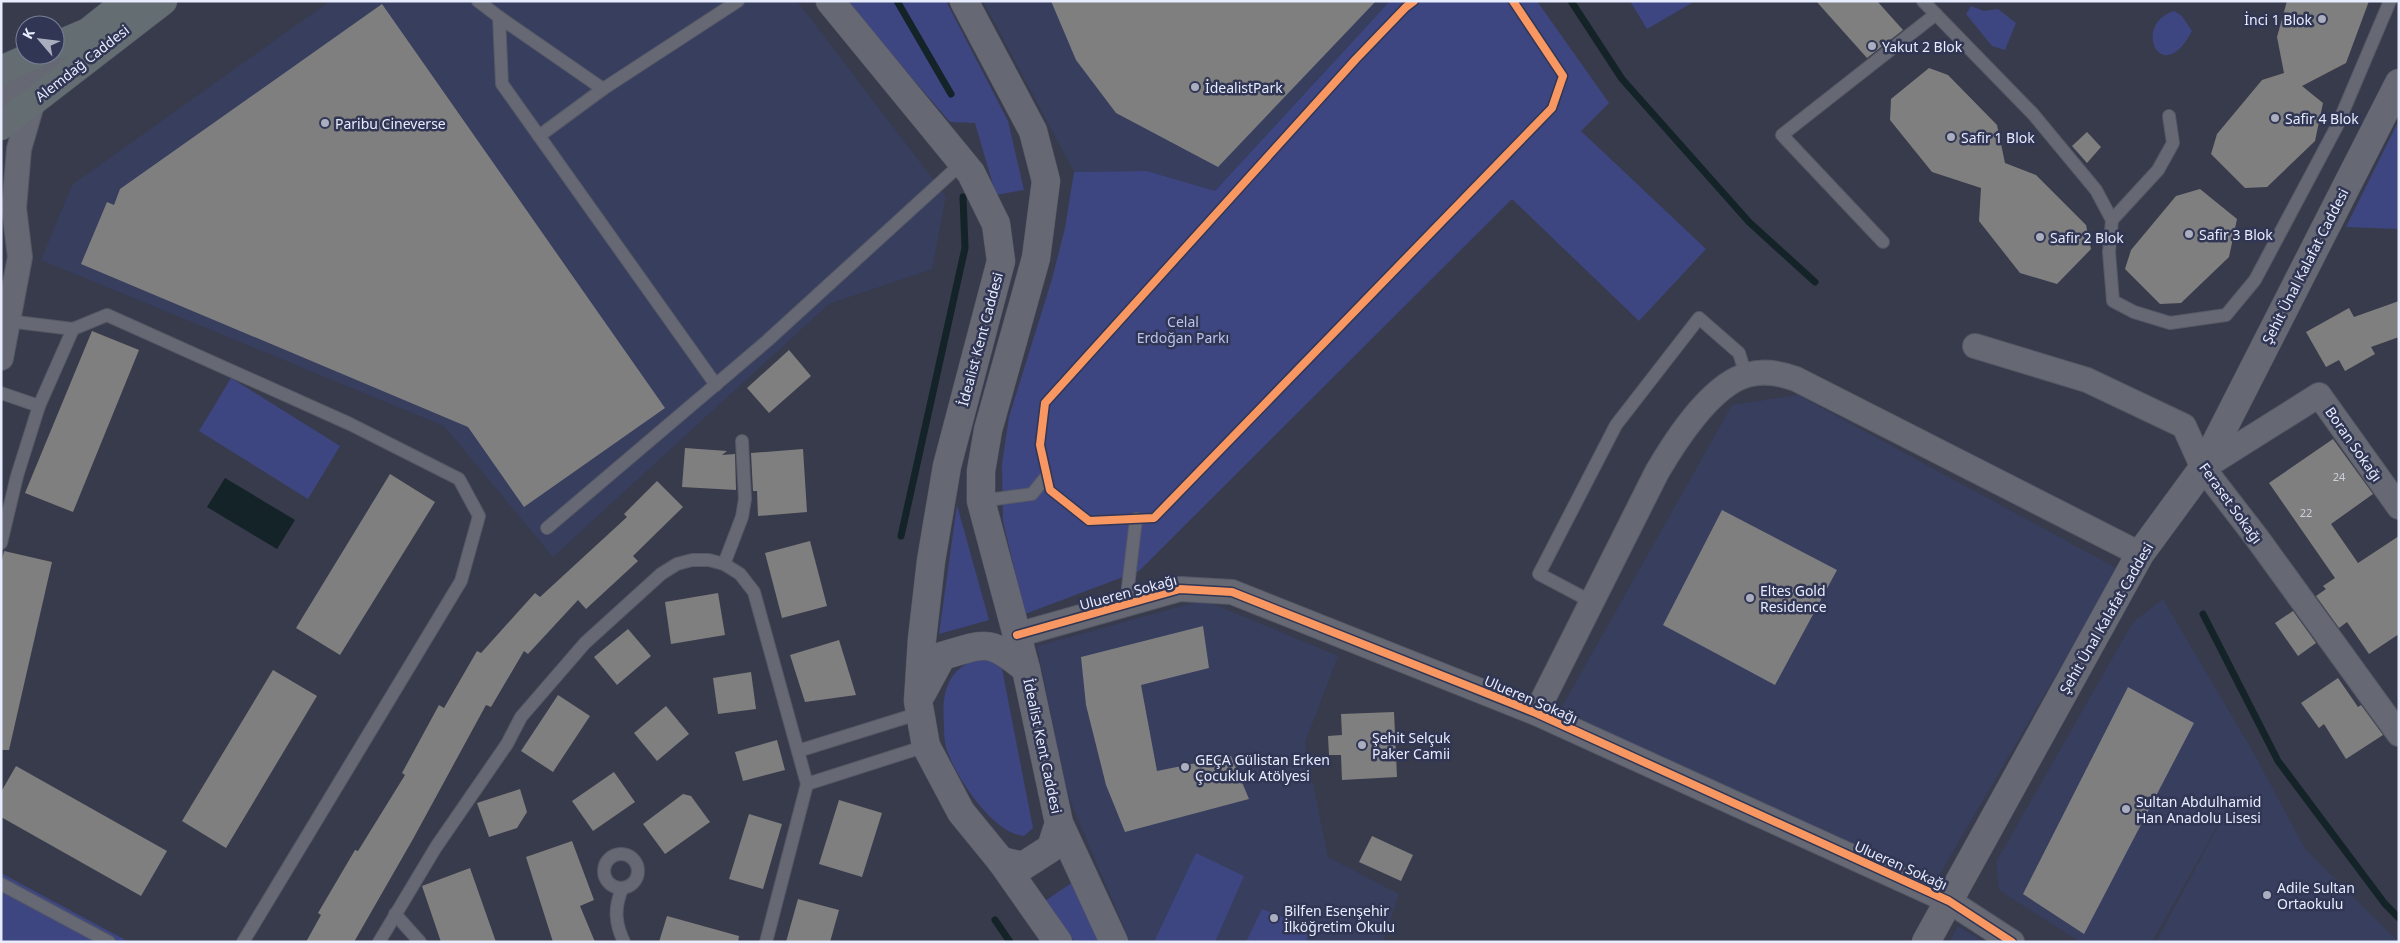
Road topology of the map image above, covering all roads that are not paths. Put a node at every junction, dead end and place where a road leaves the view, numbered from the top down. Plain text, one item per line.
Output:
1 (127, 1) edge
2 (163, 1) edge
3 (478, 1) edge
4 (738, 1) edge
5 (830, 1) edge
6 (964, 1) edge
7 (1923, 1) edge
8 (2390, 1) edge
9 (1936, 14) junction
10 (499, 17) junction
11 (88, 32) junction
12 (65, 42) edge
13 (15, 64) edge
14 (1, 70) edge
15 (2399, 83) edge
16 (603, 89) junction
17 (1, 99) edge
18 (33, 101) junction
19 (2169, 116) dead end
20 (1, 126) edge
21 (539, 136) junction
22 (962, 163) junction
23 (1, 176) edge
24 (14, 208) junction
25 (2112, 220) junction
26 (1883, 242) dead end
27 (8, 322) junction
28 (74, 329) junction
29 (1975, 346) dead end
30 (1, 358) edge
31 (1746, 375) junction
32 (716, 385) junction
33 (1, 393) edge
34 (39, 406) junction
35 (742, 441) dead end
36 (2203, 468) junction
37 (1046, 477) dead end
38 (981, 501) junction
39 (2399, 507) edge
40 (1136, 519) dead end
41 (547, 528) dead end
42 (1, 543) edge
43 (2140, 554) junction
44 (724, 564) junction
45 (1592, 602) junction
46 (1126, 604) junction
47 (1017, 635) junction
48 (1026, 669) junction
49 (919, 707) junction
50 (1536, 713) junction
51 (2399, 734) edge
52 (926, 746) junction
53 (798, 752) junction
54 (807, 784) junction
55 (1059, 823) junction
56 (1001, 861) junction
57 (1, 884) edge
58 (622, 889) dead end
59 (1949, 901) junction
60 (395, 914) junction
61 (109, 942) edge
62 (243, 942) edge
63 (379, 942) edge
64 (420, 942) edge
65 (624, 942) edge
66 (766, 942) edge
67 (1058, 942) edge
68 (1114, 942) edge
69 (1926, 942) edge
70 (2012, 942) edge

1 - 11 main road, Alemdağ Caddesi
2 - 18 main road, Alemdağ Caddesi
3 - 10 lane
4 - 16 lane
5 - 22 street, İdealist Kent Caddesi
6 - 38 street, İdealist Kent Caddesi
7 - 9 lane
8 - 25 lane
9 - 25 lane
9 - 26 lane
10 - 16 lane
10 - 21 lane
11 - 12 main road, Alemdağ Caddesi
11 - 17 street, Alemdağ Caddesi
13 - 14 main road
15 - 36 street, Şehit Ünal Kalafat Caddesi
16 - 21 lane
18 - 20 main road, Alemdağ Caddesi
18 - 24 street
19 - 25 lane
21 - 32 lane
22 - 32 lane
22 - 49 street, İdealist Kent Caddesi
23 - 24 street
24 - 27 street
27 - 28 lane
27 - 30 street
28 - 34 lane
28 - 62 lane
29 - 36 street, Feraset Sokağı
31 - 43 street
31 - 45 street
31 - 45 lane
32 - 41 lane
33 - 34 lane
34 - 42 lane
35 - 44 lane
36 - 39 street, Boran Sokağı
36 - 43 street, Şehit Ünal Kalafat Caddesi
36 - 51 street, Feraset Sokağı
37 - 38 lane
38 - 47 street, İdealist Kent Caddesi
40 - 46 lane
43 - 59 street, Şehit Ünal Kalafat Caddesi
44 - 53 lane
44 - 60 lane
45 - 50 street
46 - 47 street, Ulueren Sokağı
46 - 50 street, Ulueren Sokağı
47 - 48 street, İdealist Kent Caddesi
48 - 49 street, İdealist Kent Caddesi
48 - 55 street, İdealist Kent Caddesi
49 - 52 street, İdealist Kent Caddesi
49 - 53 lane
50 - 59 street, Ulueren Sokağı
52 - 54 lane
52 - 56 street, İdealist Kent Caddesi
53 - 54 lane
54 - 66 lane
55 - 56 street, İdealist Kent Caddesi
55 - 68 street, İdealist Kent Caddesi
56 - 67 street, İdealist Kent Caddesi
57 - 61 lane
58 - 65 lane
59 - 69 street, Şehit Ünal Kalafat Caddesi
59 - 70 street, Ulueren Sokağı
60 - 63 lane
60 - 64 lane

